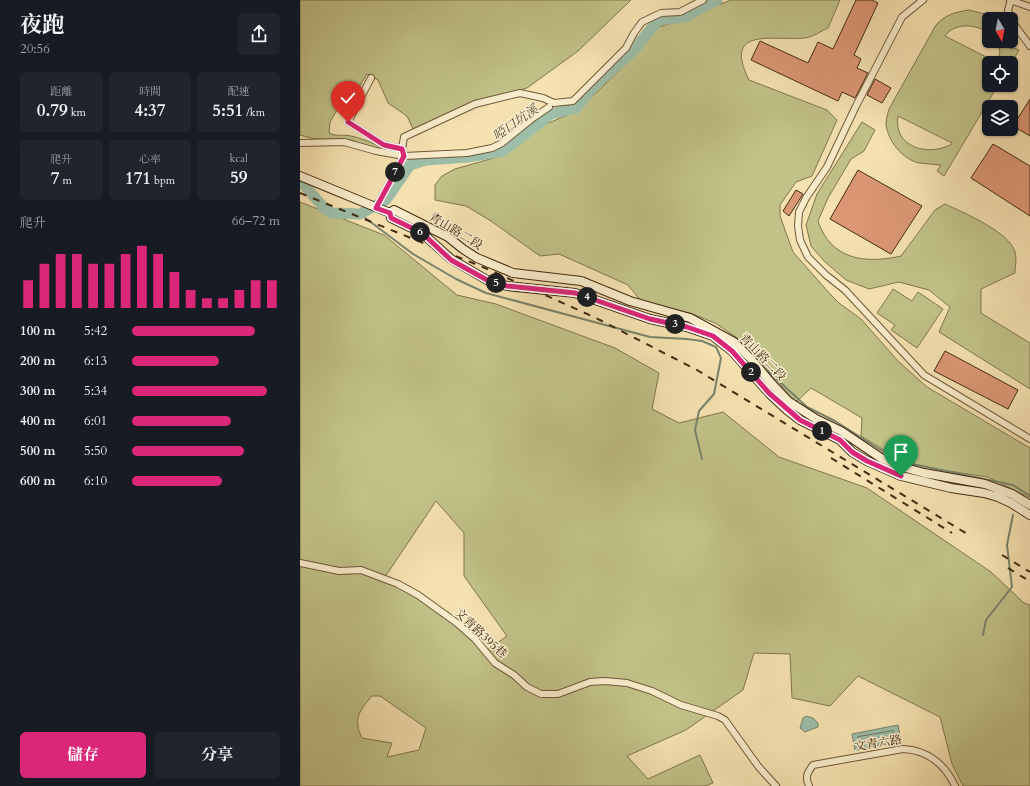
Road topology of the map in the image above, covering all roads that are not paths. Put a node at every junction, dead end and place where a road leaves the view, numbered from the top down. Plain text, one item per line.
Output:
1 (703, 0) edge
2 (923, 0) edge
3 (1011, 0) edge
4 (1030, 6) edge
5 (1009, 12) edge
6 (1018, 29) edge
7 (1030, 46) edge
8 (371, 78) dead end
9 (549, 107) dead end
10 (300, 143) edge
11 (402, 149) junction
12 (404, 156) junction
13 (300, 176) edge
14 (376, 207) junction
15 (390, 213) junction
16 (1030, 439) edge
17 (1030, 505) edge
18 (1030, 515) edge
19 (300, 562) edge
20 (776, 786) edge
21 (809, 786) edge
22 (955, 786) edge

1 - 11 street
2 - 16 street
3 - 4 street
3 - 5 street
6 - 7 street
8 - 11 street
9 - 12 street
10 - 12 street
11 - 12 street
12 - 14 street
13 - 14 street
14 - 15 street
15 - 17 street, 青山路二段
15 - 18 street, 青山路二段
19 - 20 street, 文青路395巷
21 - 22 street, 文青六路

